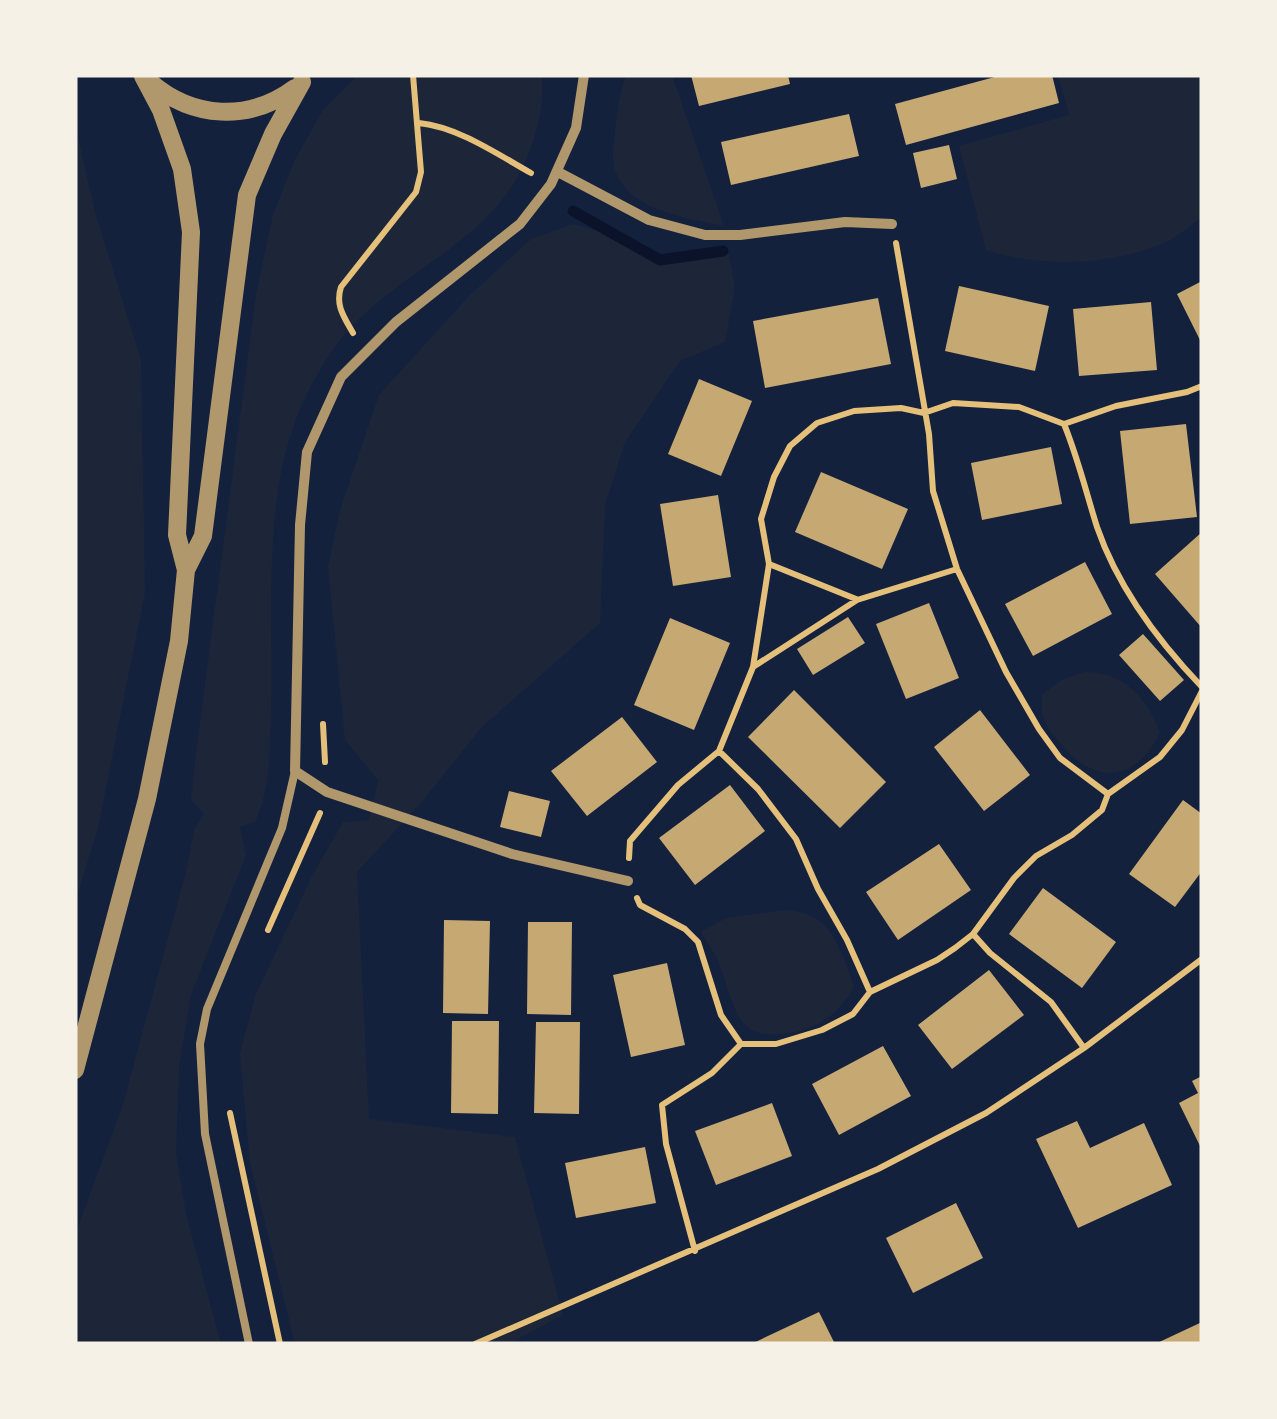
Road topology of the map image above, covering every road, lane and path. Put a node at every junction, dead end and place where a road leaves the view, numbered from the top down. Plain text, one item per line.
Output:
1 (142, 75) edge
2 (414, 75) edge
3 (584, 75) edge
4 (305, 79) edge
5 (419, 122) junction
6 (558, 172) junction
7 (552, 184) junction
8 (892, 224) joint
9 (364, 354) junction
10 (1202, 386) edge
11 (924, 413) junction
12 (1064, 424) junction
13 (769, 564) junction
14 (956, 569) junction
15 (186, 570) junction
16 (857, 600) junction
17 (753, 667) junction
18 (1202, 689) edge
19 (719, 751) junction
20 (296, 771) junction
21 (1108, 794) junction
22 (628, 881) junction
23 (973, 934) junction
24 (1202, 959) edge
25 (870, 992) junction
26 (741, 1044) junction
27 (1084, 1048) junction
28 (75, 1070) edge
29 (695, 1251) junction
30 (249, 1344) edge
31 (475, 1344) edge

1 - 4 street
1 - 15 street
2 - 5 path
3 - 6 street
4 - 15 street
5 - 7 path
5 - 9 path
6 - 7 street
6 - 8 street
7 - 9 street
8 - 11 path
9 - 20 street
10 - 12 path
11 - 12 path
11 - 13 path
11 - 14 path
12 - 18 path
13 - 16 path
13 - 17 path
14 - 16 path
14 - 21 path
15 - 28 street
16 - 17 path
17 - 19 path
18 - 21 path
19 - 22 path
19 - 25 path
20 - 22 street
20 - 30 lane
21 - 23 path
22 - 26 path
23 - 25 path
23 - 27 path
24 - 27 path
25 - 26 path
26 - 29 path
27 - 29 path
29 - 31 path

